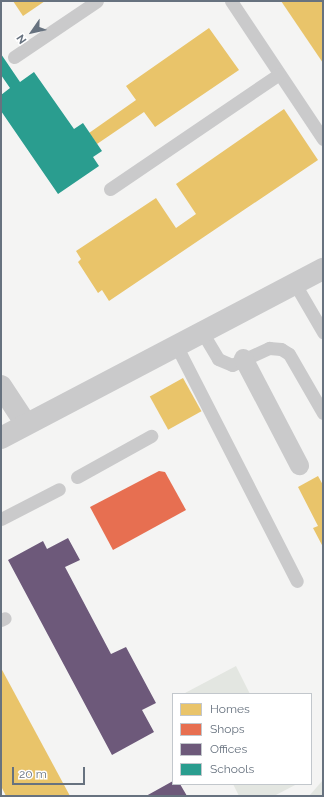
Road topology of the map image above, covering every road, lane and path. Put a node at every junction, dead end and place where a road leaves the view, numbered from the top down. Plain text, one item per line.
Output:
1 (97, 1) edge
2 (231, 1) edge
3 (14, 57) dead end
4 (279, 74) junction
5 (323, 139) edge
6 (110, 189) dead end
7 (323, 269) edge
8 (295, 284) junction
9 (202, 332) junction
10 (323, 332) edge
11 (176, 345) junction
12 (243, 358) junction
13 (1, 386) edge
14 (323, 413) edge
15 (26, 424) junction
16 (151, 436) dead end
17 (1, 438) edge
18 (299, 465) dead end
19 (77, 477) dead end
20 (59, 489) dead end
21 (1, 519) edge
22 (297, 581) dead end

1 - 3 lane
2 - 4 lane
4 - 5 lane
4 - 6 lane
7 - 8 street
8 - 9 street
8 - 10 lane
9 - 11 street
9 - 12 lane
11 - 15 street
11 - 22 lane
12 - 14 lane
12 - 18 street
13 - 15 street
15 - 17 street
16 - 19 lane
20 - 21 lane

